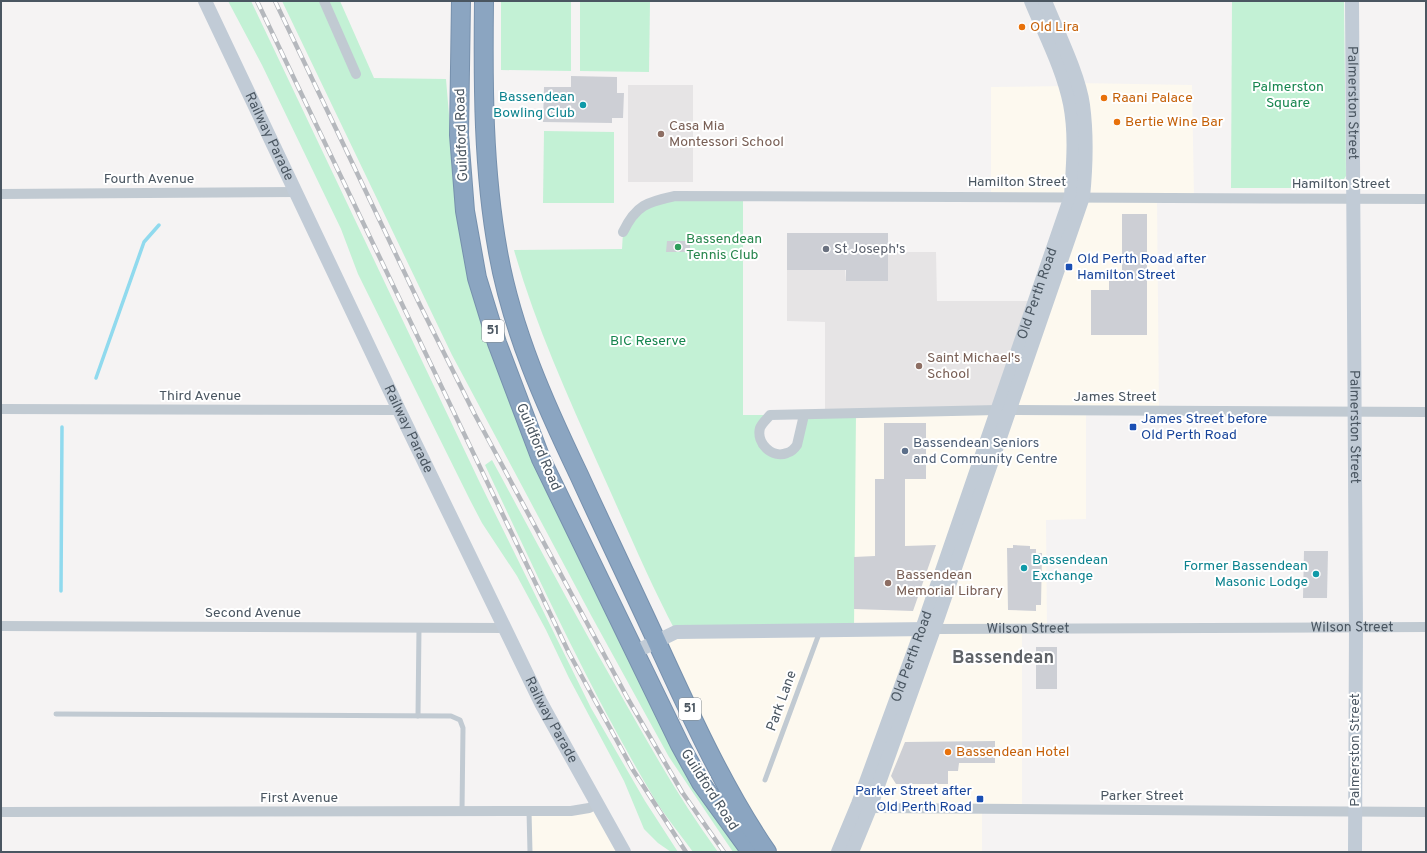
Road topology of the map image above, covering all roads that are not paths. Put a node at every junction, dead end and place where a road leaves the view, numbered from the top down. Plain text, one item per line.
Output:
1 (205, 1) edge
2 (324, 1) edge
3 (461, 1) edge
4 (484, 1) edge
5 (1031, 1) edge
6 (1045, 1) edge
7 (1352, 1) edge
8 (356, 74) dead end
9 (297, 192) junction
10 (1, 194) edge
11 (1077, 197) junction
12 (1354, 198) junction
13 (1426, 198) edge
14 (623, 232) dead end
15 (1, 409) edge
16 (399, 410) junction
17 (1004, 410) junction
18 (1354, 412) junction
19 (1426, 412) edge
20 (804, 415) junction
21 (1, 626) edge
22 (1356, 627) junction
23 (1426, 627) edge
24 (419, 628) junction
25 (505, 628) junction
26 (928, 629) junction
27 (820, 630) junction
28 (657, 641) junction
29 (635, 652) junction
30 (56, 714) dead end
31 (418, 716) junction
32 (765, 780) dead end
33 (596, 804) junction
34 (864, 806) junction
35 (462, 811) junction
36 (529, 811) junction
37 (1, 812) edge
38 (1355, 812) junction
39 (1426, 812) edge
40 (530, 852) edge
41 (624, 852) edge
42 (751, 852) edge
43 (767, 852) edge
44 (838, 852) edge
45 (852, 852) edge
46 (1355, 852) edge

1 - 9 street, Railway Parade
2 - 8 street
3 - 29 highway, Guildford Road / 51
4 - 28 highway, Guildford Road / 51
5 - 11 street, Old Perth Road
6 - 11 street, Old Perth Road
7 - 12 street, Palmerston Street
9 - 10 street, Fourth Avenue
9 - 16 street, Railway Parade
11 - 12 street, Hamilton Street
11 - 14 street, Hamilton Street
11 - 17 street, Old Perth Road
12 - 13 street, Hamilton Street
12 - 18 street, Palmerston Street
15 - 16 street, Third Avenue
16 - 25 street, Railway Parade
17 - 18 street, James Street
17 - 20 street, James Street
17 - 26 street, Old Perth Road
18 - 19 street, James Street
18 - 22 street, Palmerston Street
20 - 20 street, James Street
21 - 24 street, Second Avenue
22 - 23 street, Wilson Street
22 - 26 street, Wilson Street
22 - 38 street, Palmerston Street
24 - 25 street, Second Avenue
24 - 31 lane
25 - 33 street, Railway Parade
26 - 27 street, Wilson Street
26 - 34 street, Old Perth Road
27 - 28 street, Wilson Street
27 - 32 lane, Park Lane
28 - 29 street, Wilson Street
28 - 43 highway, Guildford Road / 51
29 - 42 highway, Guildford Road / 51
30 - 31 lane
31 - 35 lane
33 - 36 street, First Avenue
33 - 41 street, Railway Parade
34 - 38 street, Parker Street
34 - 44 street, Old Perth Road
34 - 45 street, Old Perth Road
35 - 36 street, First Avenue
35 - 37 street, First Avenue
36 - 40 lane
38 - 39 street, Parker Street
38 - 46 street, Palmerston Street

